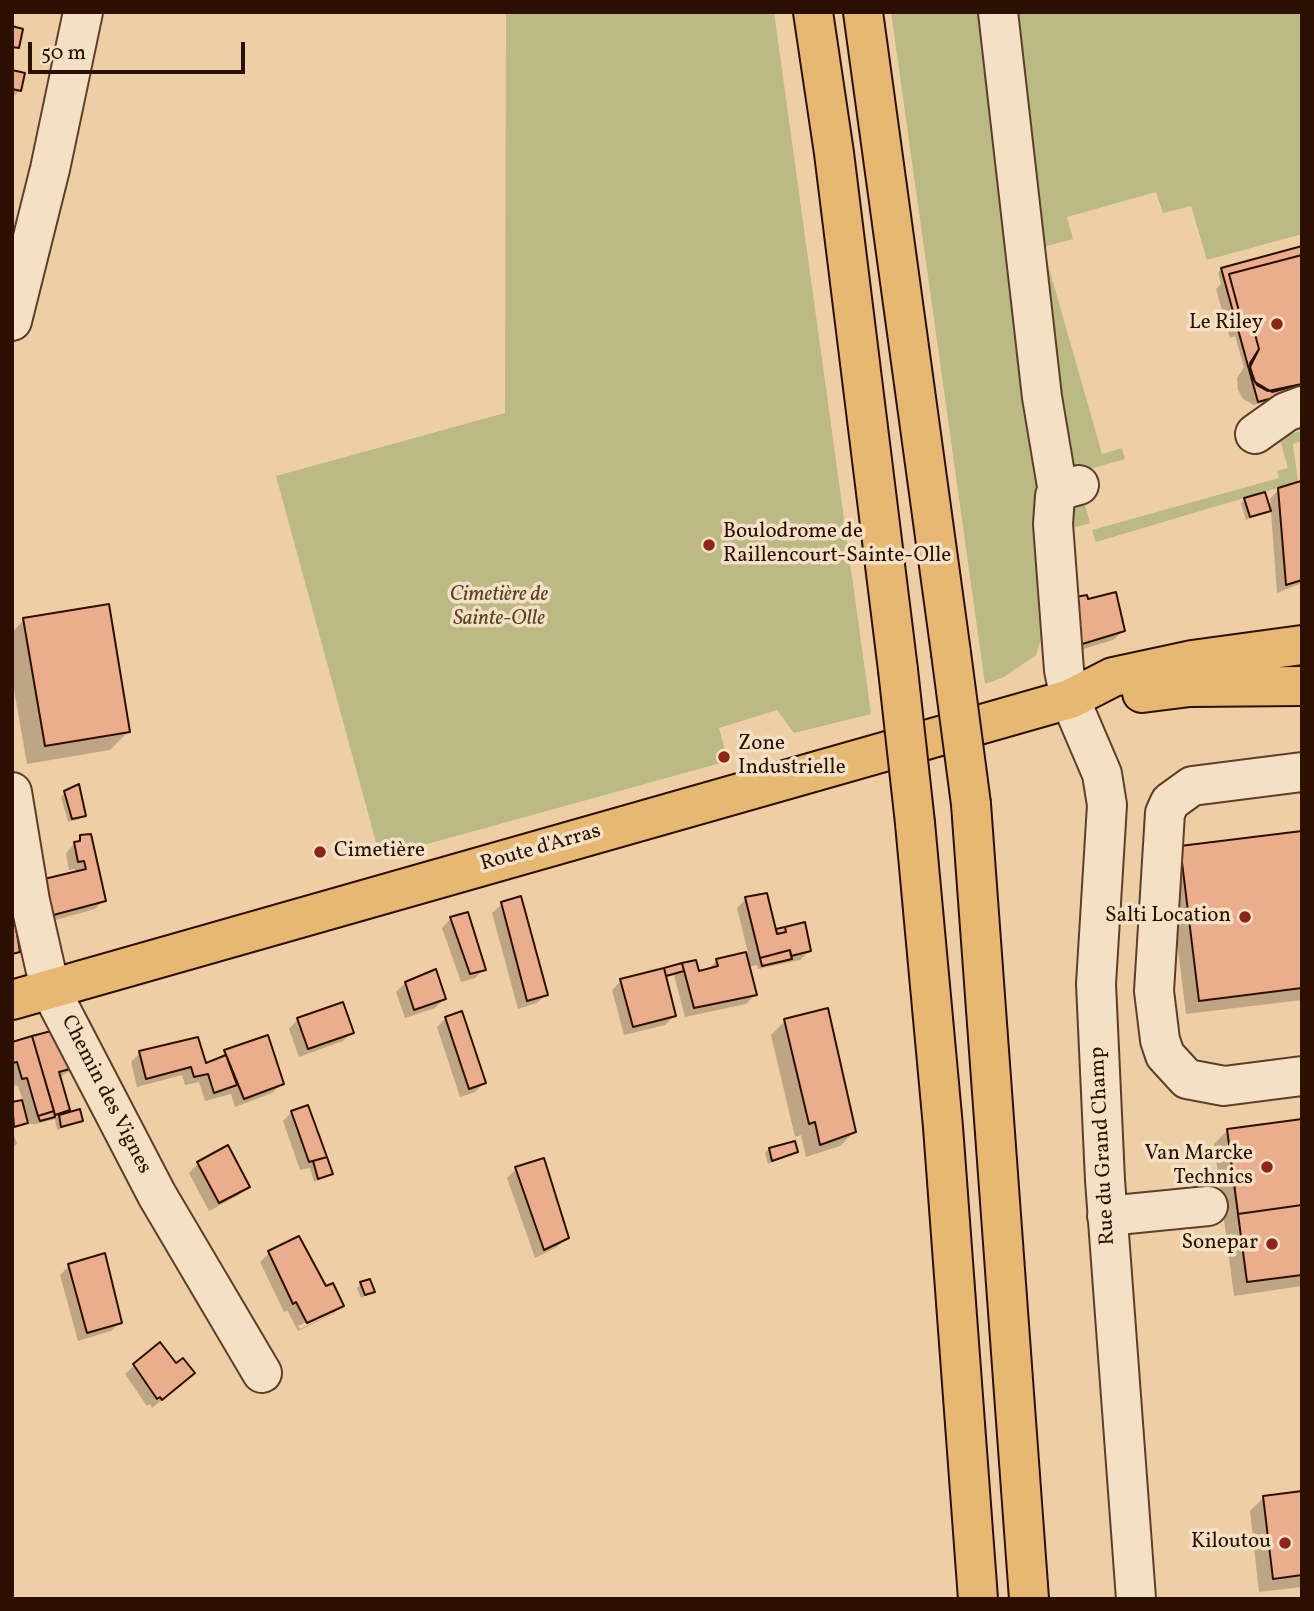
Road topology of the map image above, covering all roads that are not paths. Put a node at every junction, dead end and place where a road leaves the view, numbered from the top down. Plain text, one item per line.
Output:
1 (83, 12) edge
2 (813, 12) edge
3 (863, 12) edge
4 (998, 12) edge
5 (12, 321) edge
6 (1302, 406) edge
7 (1255, 434) dead end
8 (1302, 645) edge
9 (1302, 686) edge
10 (1070, 699) junction
11 (1302, 772) edge
12 (12, 792) edge
13 (50, 989) junction
14 (12, 1000) edge
15 (1097, 1013) junction
16 (1156, 1021) junction
17 (1302, 1076) edge
18 (1208, 1206) dead end
19 (1107, 1216) junction
20 (262, 1373) dead end
21 (978, 1599) edge
22 (1030, 1599) edge
23 (1136, 1599) edge

1 - 5 street
2 - 21 main road, bridge
3 - 22 main road, bridge
4 - 10 street, Rue du Grand Champ
6 - 7 street
8 - 10 main road
9 - 10 main road
10 - 13 main road, Route d'Arras
10 - 15 street, Rue du Grand Champ
11 - 16 street
12 - 13 street, Chemin des Vignes
13 - 14 main road, Route d'Arras
13 - 20 street, Chemin des Vignes
15 - 16 street
15 - 19 street, Rue du Grand Champ
16 - 17 street
18 - 19 street
19 - 23 street, Rue du Grand Champ

